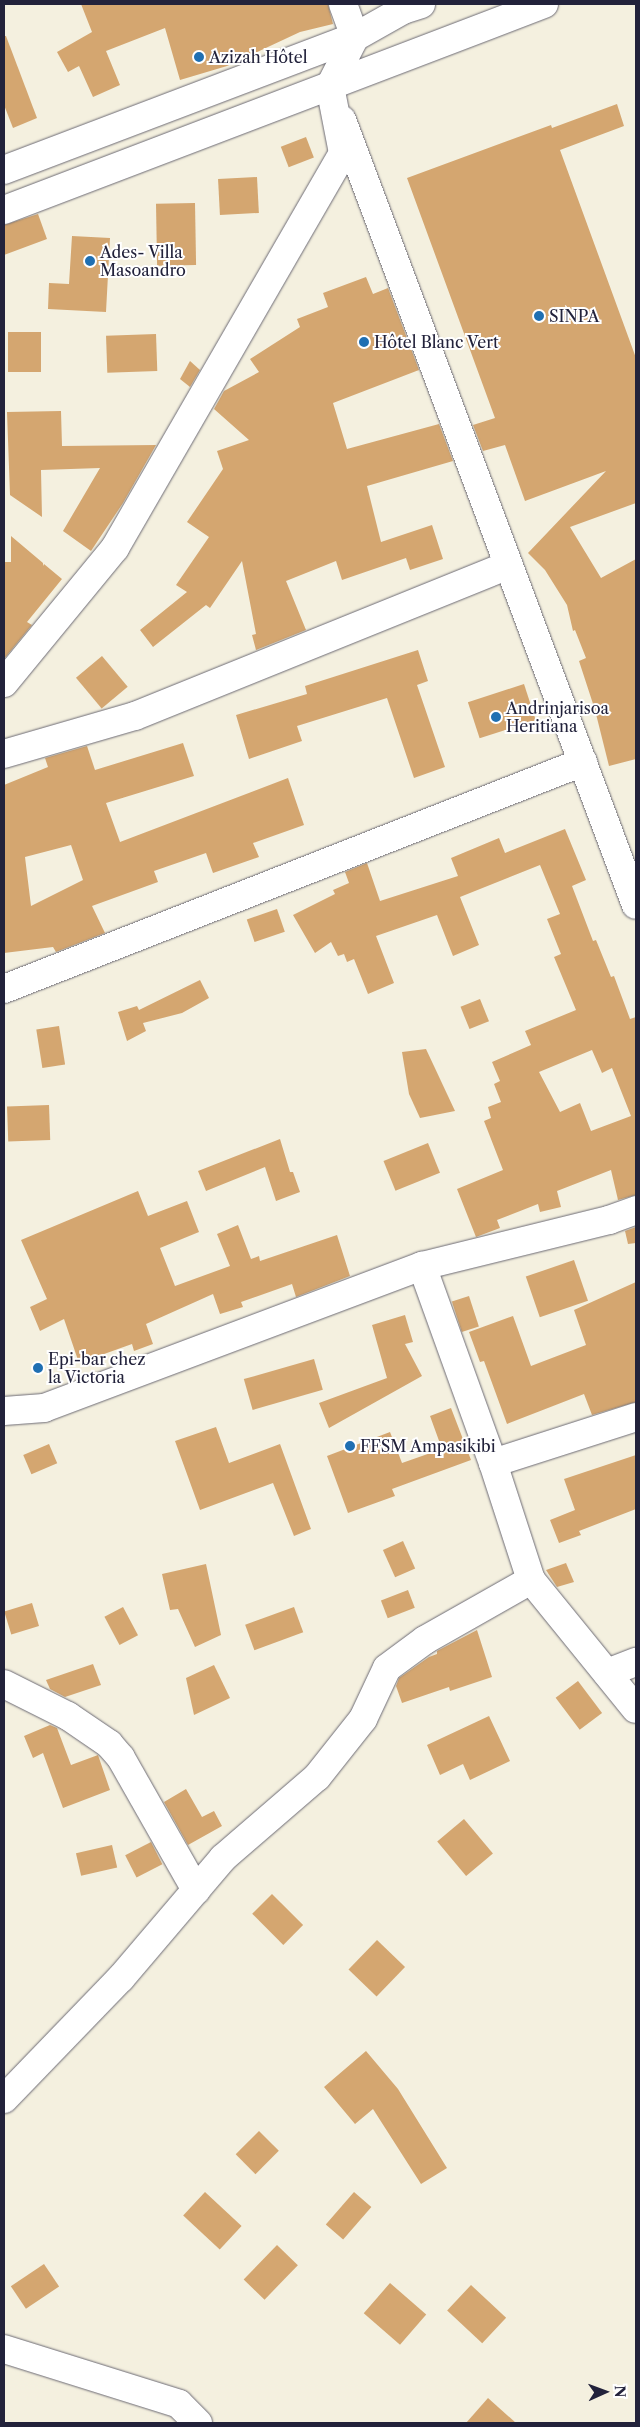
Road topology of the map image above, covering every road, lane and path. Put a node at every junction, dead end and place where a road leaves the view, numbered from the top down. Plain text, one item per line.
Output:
1 (343, 4) edge
2 (421, 4) edge
3 (544, 4) edge
4 (355, 37) junction
5 (330, 86) junction
6 (4, 170) edge
7 (4, 210) edge
8 (509, 565) junction
9 (4, 683) edge
10 (4, 754) edge
11 (583, 762) junction
12 (636, 905) edge
13 (4, 989) edge
14 (636, 1210) edge
15 (422, 1266) junction
16 (4, 1412) edge
17 (636, 1417) edge
18 (493, 1463) junction
19 (531, 1580) junction
20 (636, 1662) edge
21 (608, 1673) junction
22 (4, 1684) edge
23 (636, 1708) edge
24 (196, 1890) junction
25 (4, 2099) edge
26 (4, 2349) edge
27 (198, 2423) edge

1 - 4 street
2 - 4 street
3 - 5 street
4 - 5 street
4 - 6 street
5 - 7 street
5 - 8 street
5 - 9 street
8 - 10 street
8 - 11 street
11 - 12 street
11 - 13 street
14 - 15 street
15 - 16 street
15 - 18 street
17 - 18 street
18 - 19 street
19 - 21 street
19 - 24 street
20 - 21 street
21 - 23 street
22 - 24 street
24 - 25 street
26 - 27 street

